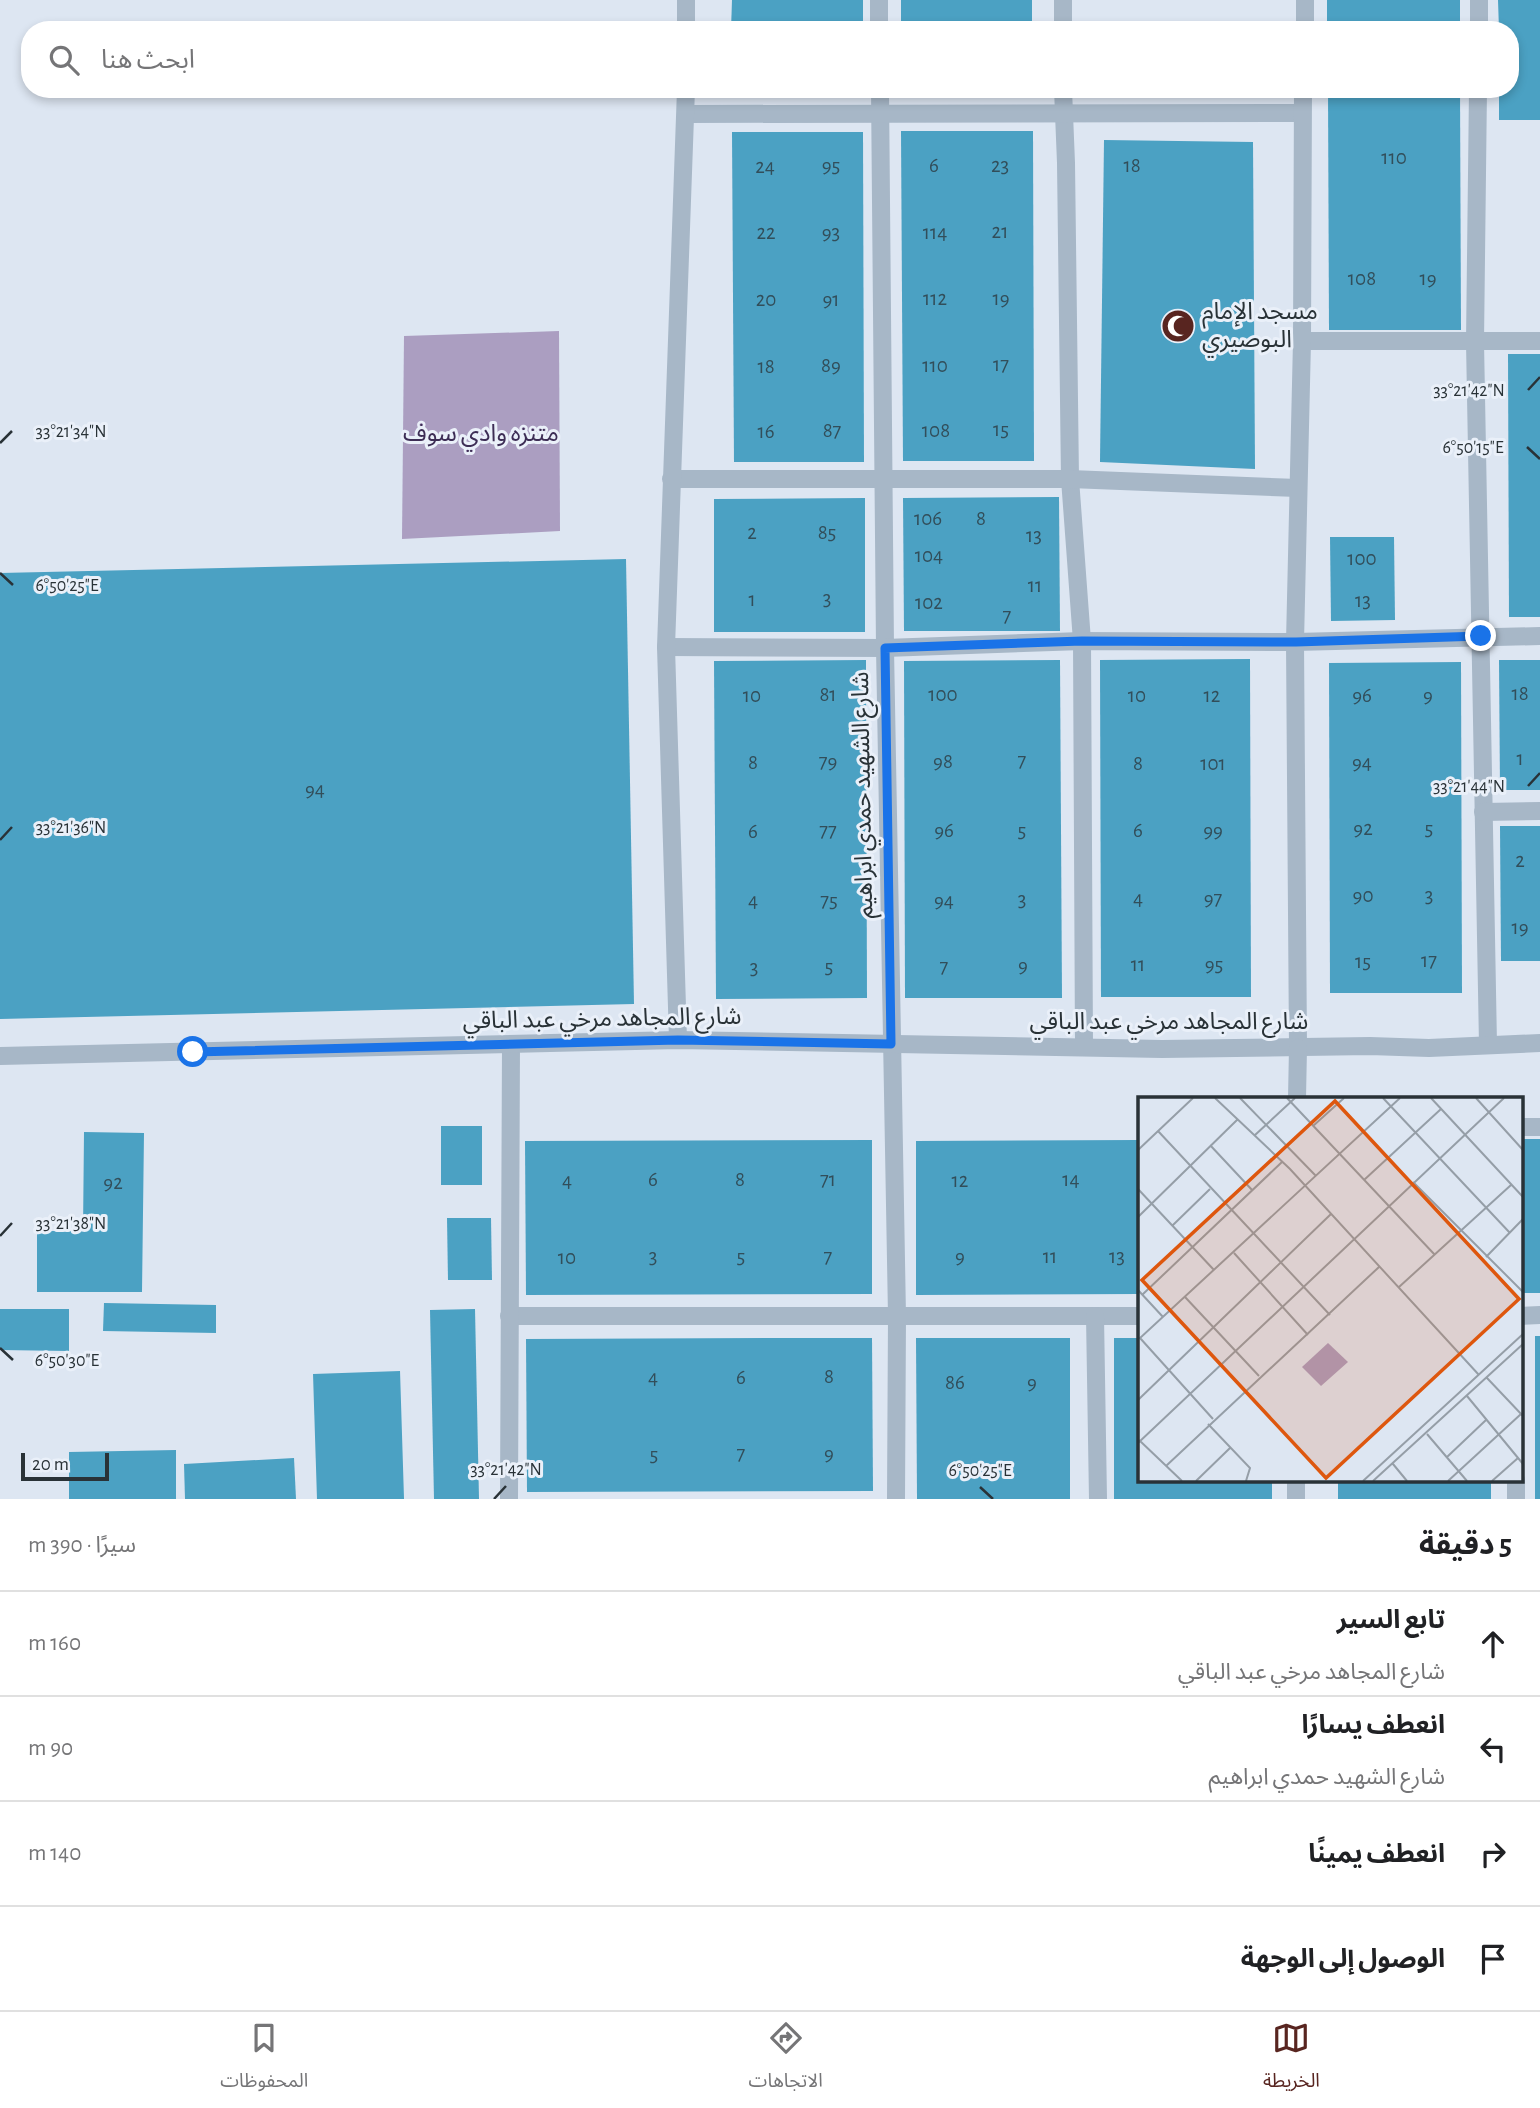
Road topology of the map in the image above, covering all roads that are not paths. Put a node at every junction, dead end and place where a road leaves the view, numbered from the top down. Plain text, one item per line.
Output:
1 (686, 0) edge
2 (879, 0) edge
3 (1063, 0) edge
4 (1305, 0) edge
5 (1479, 0) edge
6 (686, 21) edge
7 (879, 21) edge
8 (1063, 21) edge
9 (1304, 21) edge
10 (1479, 21) edge
11 (686, 98) edge
12 (880, 98) edge
13 (1063, 98) edge
14 (1303, 98) edge
15 (1478, 98) edge
16 (1302, 113) junction
17 (686, 114) junction
18 (1063, 114) junction
19 (880, 115) junction
20 (1302, 341) junction
21 (1540, 341) edge
22 (1475, 342) junction
23 (671, 479) junction
24 (884, 480) junction
25 (1070, 480) junction
26 (1298, 488) junction
27 (1481, 636) junction
28 (1540, 636) edge
29 (1082, 641) junction
30 (1296, 642) junction
31 (666, 648) junction
32 (885, 648) junction
33 (1540, 811) edge
34 (1483, 812) junction
35 (678, 1040) junction
36 (1540, 1042) edge
37 (891, 1044) junction
38 (511, 1045) junction
39 (1488, 1045) junction
40 (1084, 1047) junction
41 (1297, 1048) junction
42 (0, 1056) edge
43 (1297, 1097) edge
44 (1540, 1127) edge
45 (1522, 1128) edge
46 (897, 1315) junction
47 (1522, 1315) edge
48 (1540, 1315) edge
49 (1095, 1316) junction
50 (1138, 1316) edge
51 (509, 1317) junction
52 (509, 1499) edge
53 (896, 1499) edge
54 (1098, 1499) edge

1 - 6 street
2 - 7 street
3 - 8 street
4 - 9 street
5 - 10 street
11 - 17 street
12 - 19 street, شارع الشهيد حمدي ابراهيم
13 - 18 street
14 - 16 street
15 - 22 street
16 - 18 street
16 - 20 street
17 - 19 street
17 - 23 street
18 - 19 street
18 - 25 street
19 - 24 street, شارع الشهيد حمدي ابراهيم
20 - 22 street
20 - 26 street
21 - 22 street
22 - 27 street
23 - 24 street
23 - 31 street
24 - 25 street
24 - 32 street, شارع الشهيد حمدي ابراهيم
25 - 26 street
25 - 29 street
26 - 30 street
27 - 28 street
27 - 30 street
27 - 34 street
29 - 30 street
29 - 32 street
29 - 40 street
30 - 41 street
31 - 32 street
31 - 35 street
32 - 37 street, شارع الشهيد حمدي ابراهيم
33 - 34 street
34 - 39 street
35 - 37 street, شارع المجاهد مرخي عبد الباقي
35 - 38 street, شارع المجاهد مرخي عبد الباقي
36 - 39 street, شارع المجاهد مرخي عبد الباقي
37 - 40 street, شارع المجاهد مرخي عبد الباقي
37 - 46 street, شارع الشهيد حمدي ابراهيم
38 - 42 street, شارع المجاهد مرخي عبد الباقي
38 - 51 street
39 - 41 street, شارع المجاهد مرخي عبد الباقي
40 - 41 street, شارع المجاهد مرخي عبد الباقي
41 - 43 street
44 - 45 street
46 - 49 street
46 - 51 street
46 - 53 street, شارع الشهيد حمدي ابراهيم
47 - 48 street
49 - 50 street
49 - 54 street
51 - 52 street

